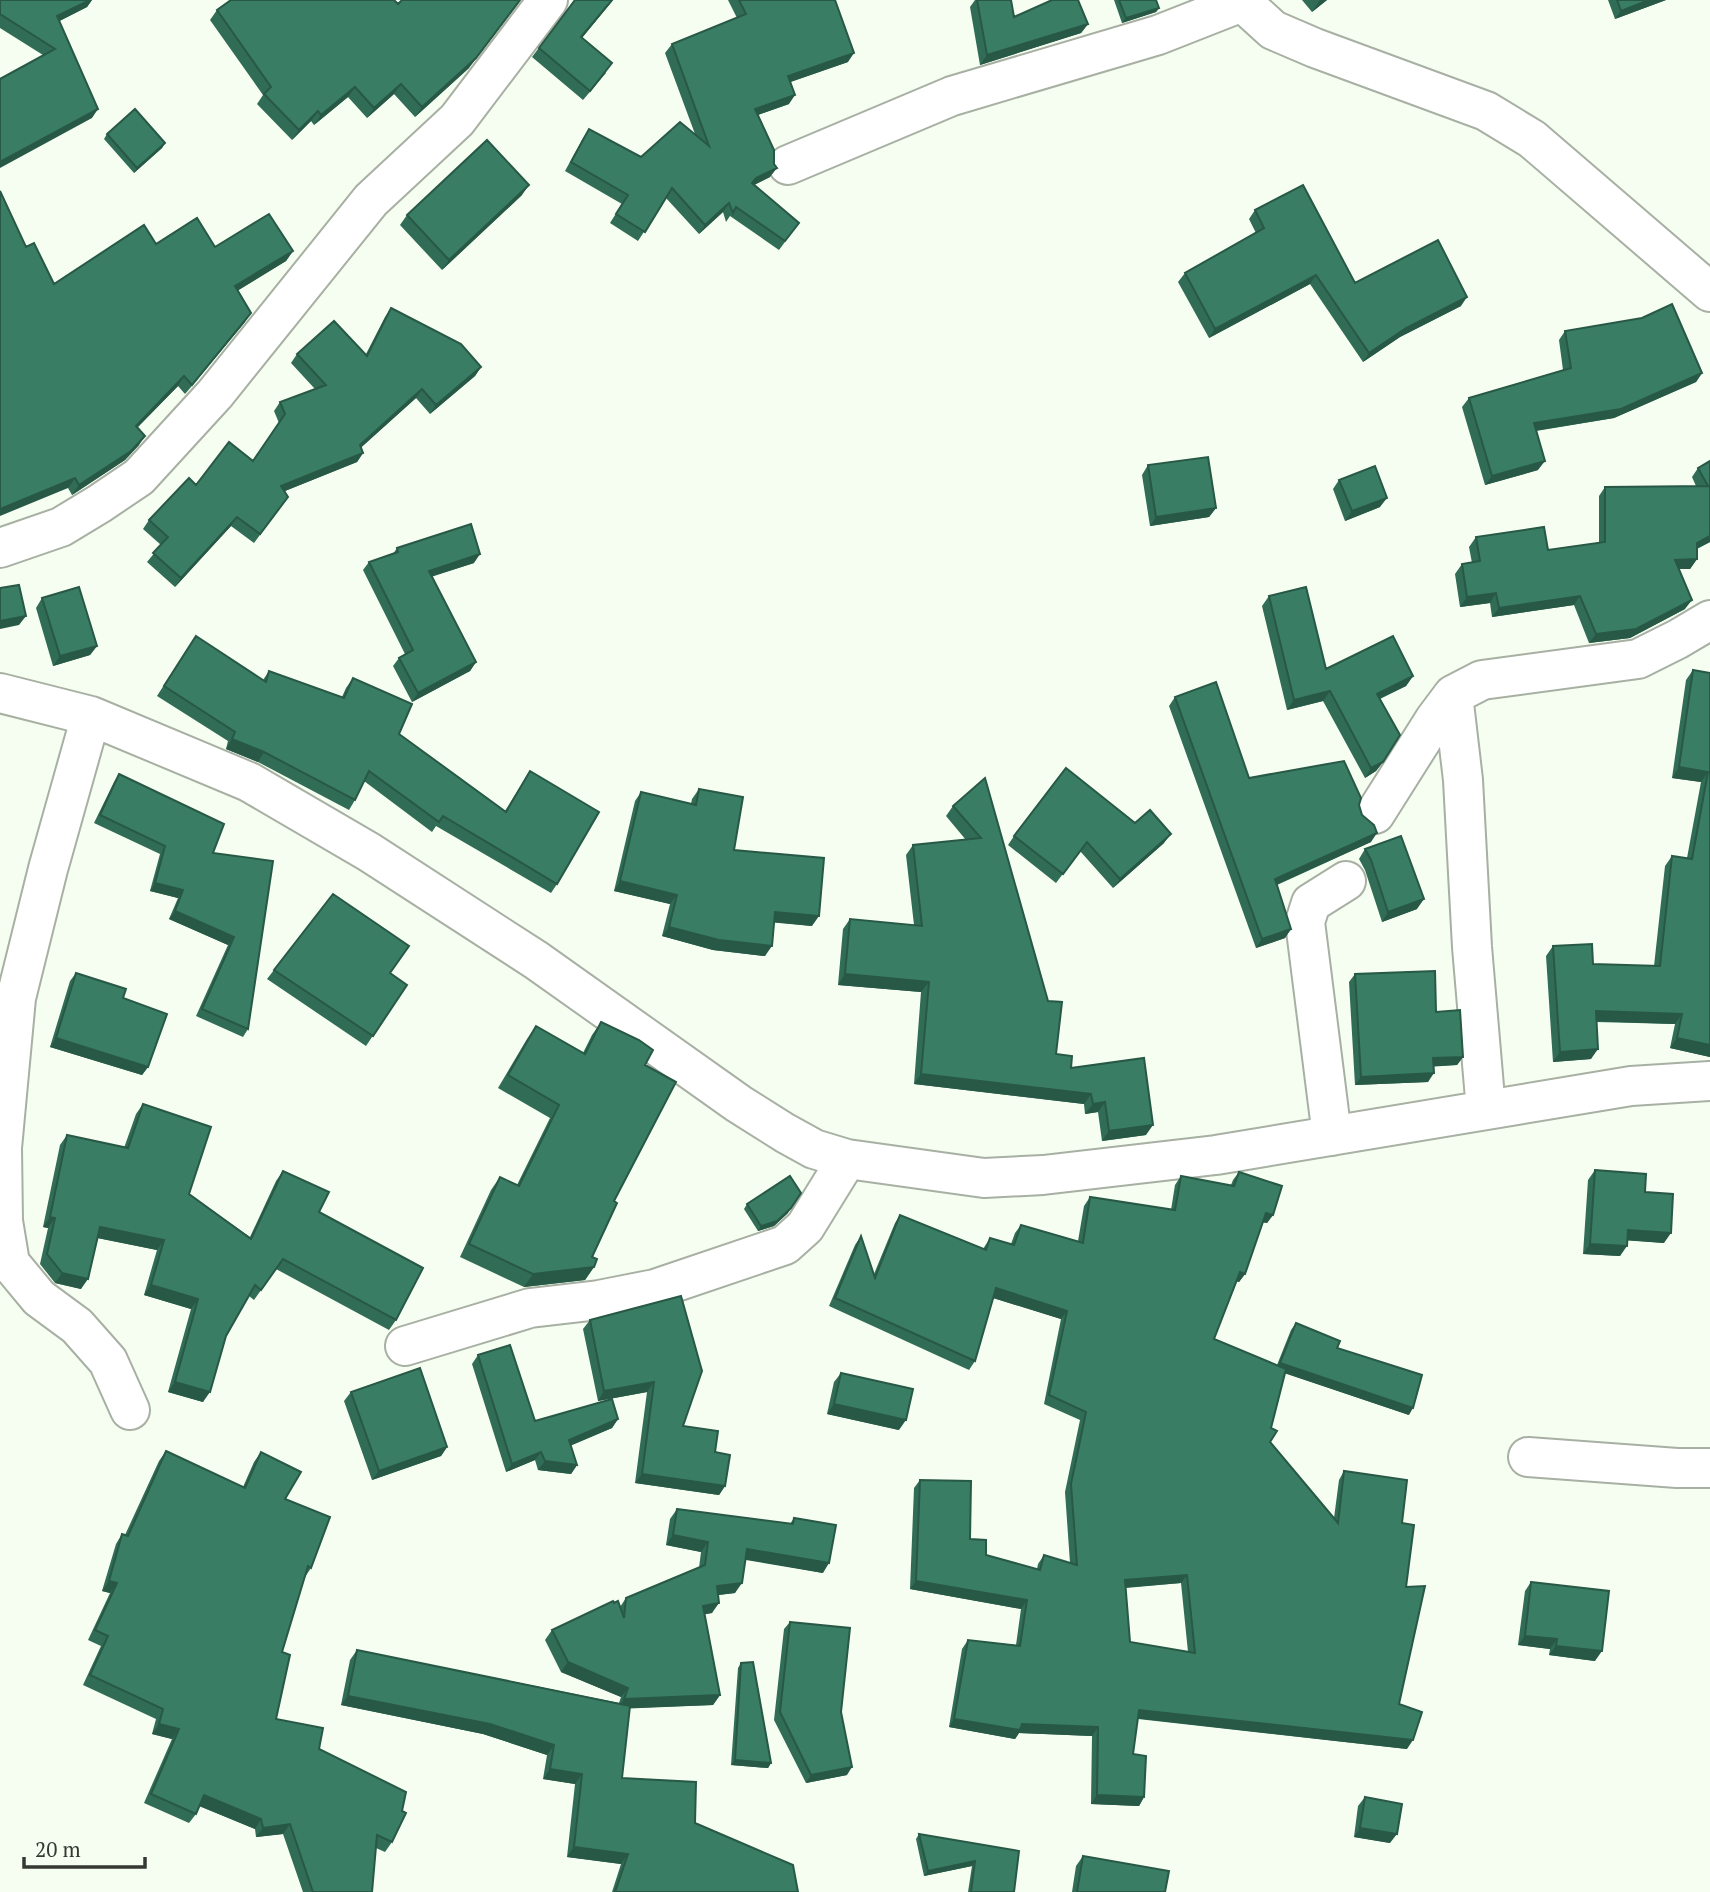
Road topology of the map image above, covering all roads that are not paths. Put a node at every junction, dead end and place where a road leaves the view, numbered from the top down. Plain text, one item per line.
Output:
1 (548, 0) edge
2 (1241, 1) edge
3 (788, 165) dead end
4 (1710, 292) edge
5 (0, 548) edge
6 (1710, 620) edge
7 (0, 693) edge
8 (1453, 695) junction
9 (91, 716) junction
10 (1375, 814) dead end
11 (1346, 881) dead end
12 (1710, 1081) edge
13 (1486, 1110) junction
14 (1332, 1136) junction
15 (847, 1159) junction
16 (405, 1346) dead end
17 (130, 1410) dead end
18 (1528, 1457) dead end
19 (1710, 1468) edge

1 - 5 street
2 - 3 street
2 - 4 street
6 - 8 street
7 - 9 street
8 - 10 street
8 - 13 street
9 - 15 street
9 - 17 street
11 - 14 street
12 - 13 street
13 - 14 street
14 - 15 street
15 - 16 street
18 - 19 street

